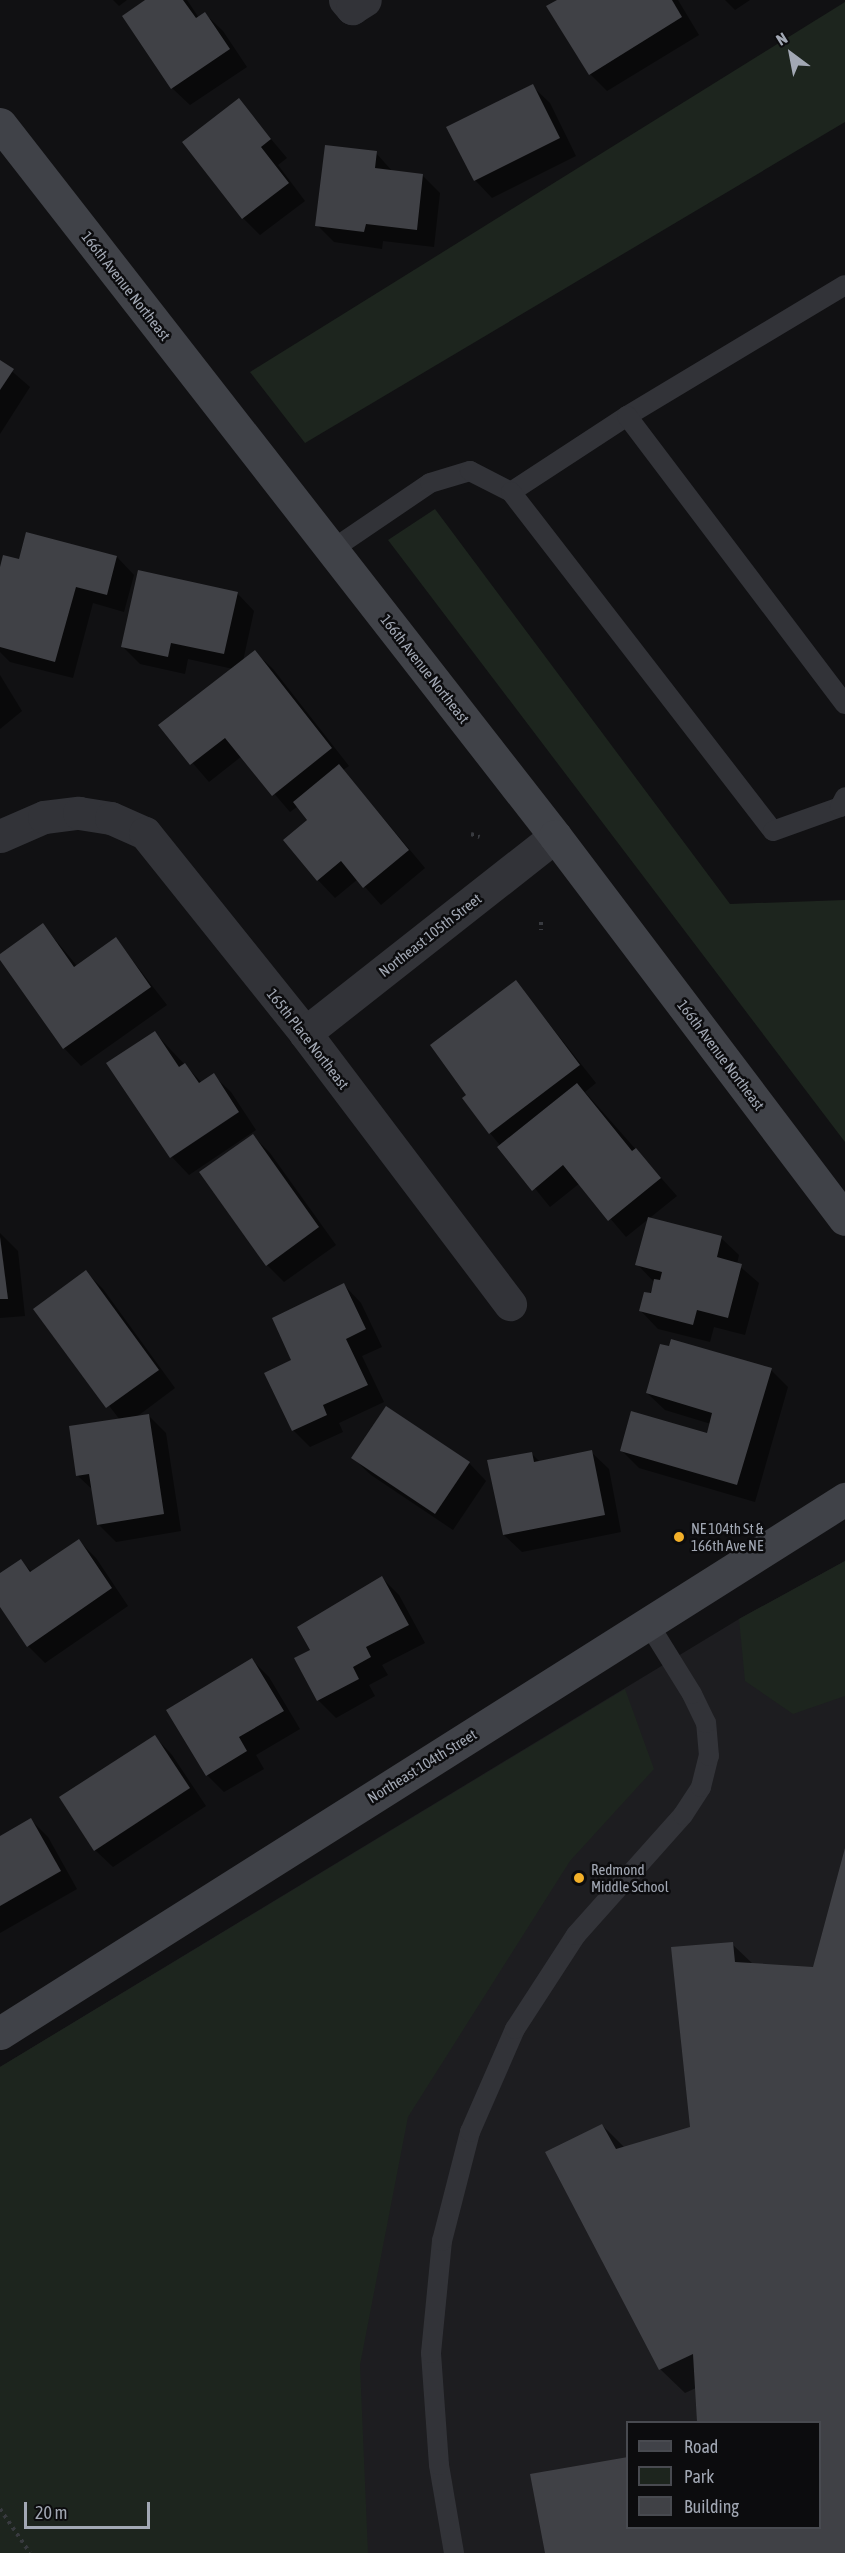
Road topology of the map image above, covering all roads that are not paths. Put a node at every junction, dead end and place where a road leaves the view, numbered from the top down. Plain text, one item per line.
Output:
1 (0, 124) edge
2 (845, 285) edge
3 (627, 416) junction
4 (511, 492) junction
5 (333, 549) junction
6 (845, 704) edge
7 (843, 804) edge
8 (0, 836) edge
9 (555, 836) junction
10 (305, 1034) junction
11 (845, 1219) edge
12 (510, 1304) dead end
13 (845, 1499) edge
14 (648, 1623) junction
15 (0, 2033) edge
16 (454, 2553) edge

1 - 5 street, 166th Avenue Northeast
2 - 3 lane
3 - 4 lane
3 - 6 lane
4 - 5 lane
4 - 7 lane
5 - 9 street, 166th Avenue Northeast
8 - 10 street, 165th Place Northeast
9 - 10 street, Northeast 105th Street
9 - 11 street, 166th Avenue Northeast
10 - 12 street, 165th Place Northeast
13 - 14 street, Northeast 104th Street
14 - 15 street, Northeast 104th Street
14 - 16 lane

